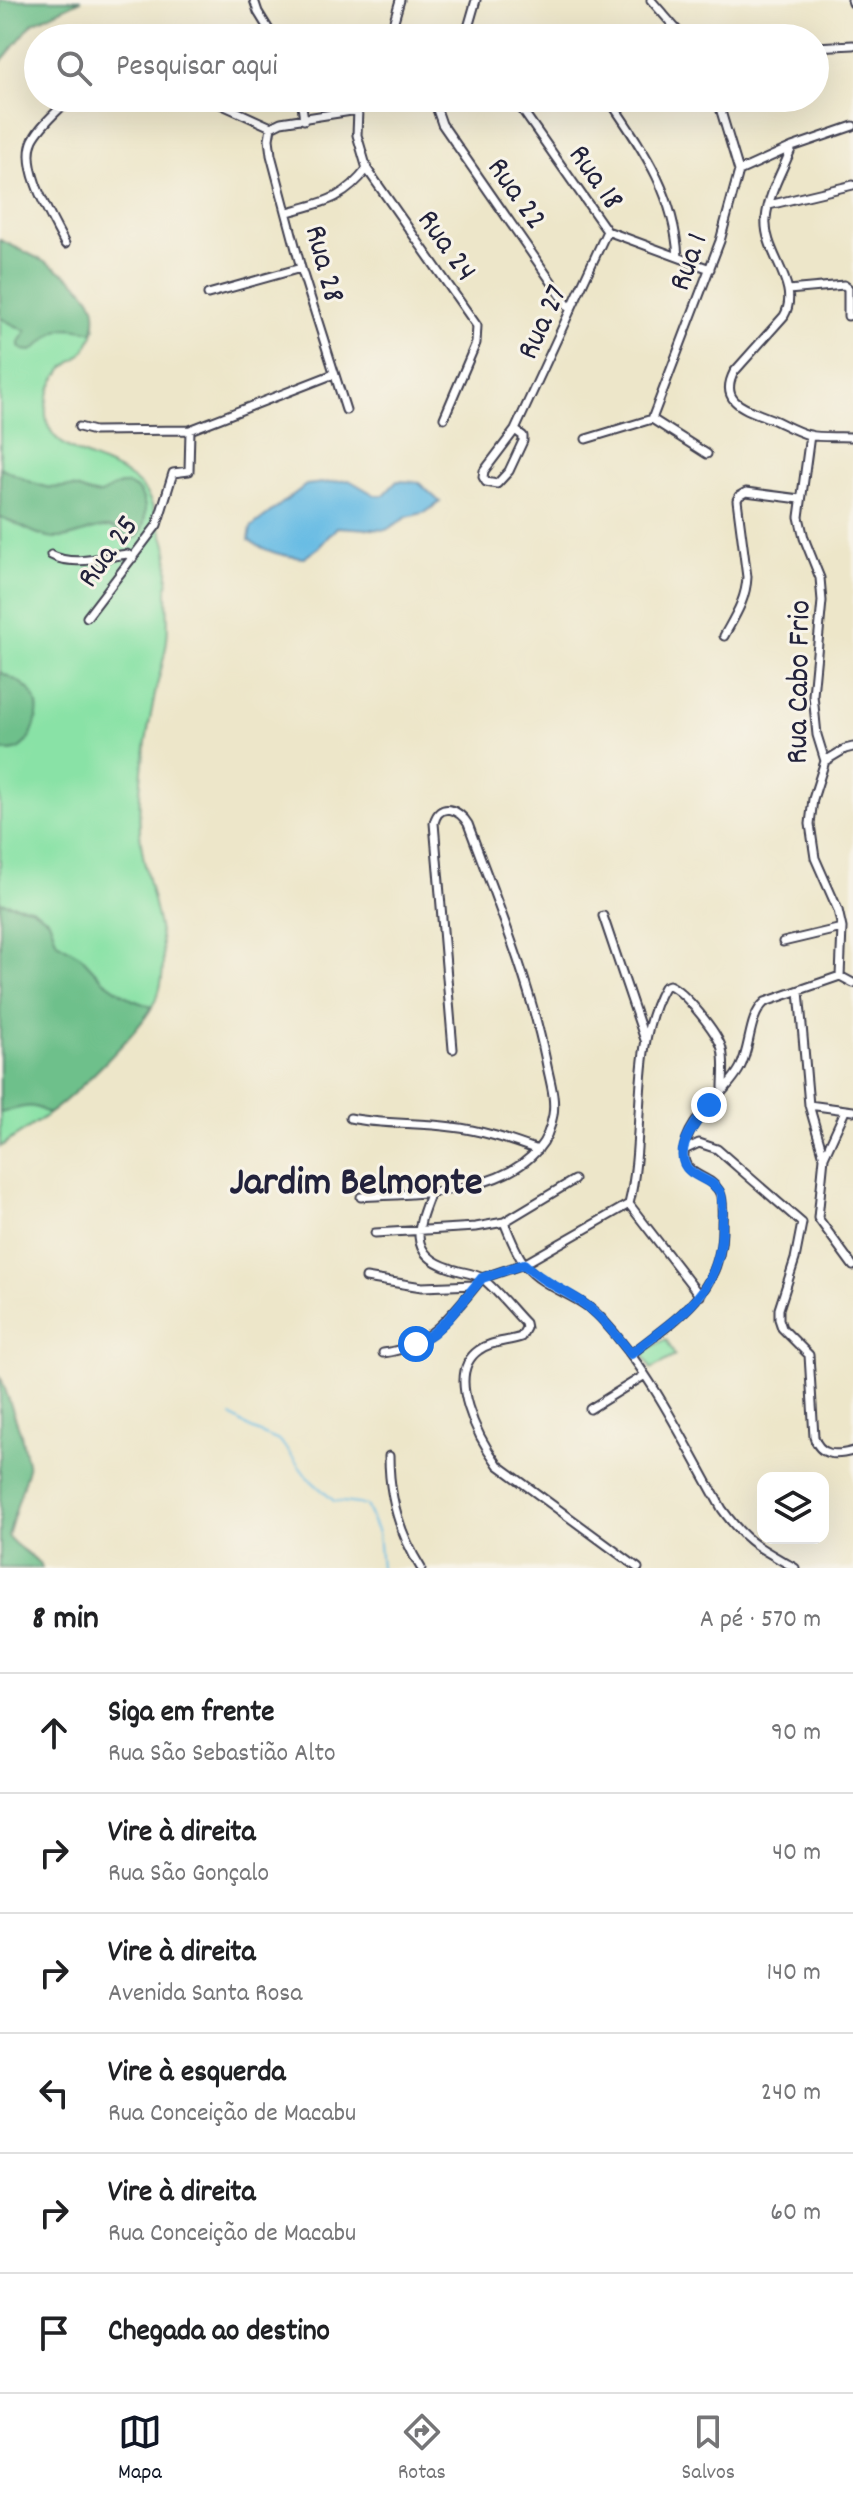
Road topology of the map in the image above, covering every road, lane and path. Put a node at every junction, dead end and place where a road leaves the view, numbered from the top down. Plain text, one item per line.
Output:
1 (254, 0) edge
2 (400, 0) edge
3 (476, 0) edge
4 (651, 0) edge
5 (265, 24) edge
6 (393, 24) edge
7 (469, 24) edge
8 (672, 24) edge
9 (853, 45) edge
10 (829, 46) edge
11 (56, 112) edge
12 (238, 112) edge
13 (303, 112) edge
14 (347, 112) edge
15 (358, 112) edge
16 (438, 112) edge
17 (524, 112) edge
18 (617, 112) edge
19 (721, 112) edge
20 (304, 120) junction
21 (853, 126) edge
22 (271, 127) junction
23 (792, 147) junction
24 (367, 169) junction
25 (739, 171) junction
26 (853, 185) edge
27 (769, 205) junction
28 (288, 212) junction
29 (607, 231) junction
30 (65, 244) dead end
31 (678, 257) junction
32 (301, 268) junction
33 (710, 269) junction
34 (788, 290) junction
35 (208, 294) dead end
36 (571, 310) junction
37 (848, 316) dead end
38 (334, 374) junction
39 (346, 410) dead end
40 (444, 418) dead end
41 (652, 419) junction
42 (79, 427) dead end
43 (190, 430) junction
44 (515, 430) junction
45 (810, 435) junction
46 (853, 437) edge
47 (586, 439) dead end
48 (707, 454) dead end
49 (800, 499) junction
50 (51, 555) dead end
51 (133, 558) junction
52 (87, 617) dead end
53 (724, 636) dead end
54 (853, 747) edge
55 (825, 761) junction
56 (603, 916) dead end
57 (842, 928) junction
58 (783, 942) dead end
59 (840, 976) junction
60 (853, 983) edge
61 (799, 991) junction
62 (645, 1042) junction
63 (453, 1049) dead end
64 (723, 1090) junction
65 (809, 1105) junction
66 (849, 1111) edge
67 (350, 1118) dead end
68 (538, 1150) junction
69 (684, 1150) junction
70 (824, 1157) junction
71 (574, 1180) dead end
72 (431, 1192) junction
73 (361, 1197) dead end
74 (629, 1204) junction
75 (818, 1218) junction
76 (504, 1222) junction
77 (802, 1223) junction
78 (417, 1232) junction
79 (375, 1233) dead end
80 (524, 1264) junction
81 (853, 1266) edge
82 (366, 1278) dead end
83 (482, 1278) junction
84 (476, 1285) junction
85 (700, 1296) junction
86 (383, 1353) dead end
87 (631, 1354) junction
88 (645, 1375) junction
89 (590, 1409) dead end
90 (853, 1451) edge
91 (389, 1456) dead end
92 (421, 1568) edge
93 (638, 1568) edge
94 (795, 1568) edge

1 - 5 street
2 - 6 street
3 - 7 street
4 - 8 street
9 - 10 street
11 - 30 street
12 - 22 street
13 - 20 street
14 - 20 street
15 - 24 street, Rua 24
16 - 36 street, Rua 22
17 - 29 street, Rua 18
18 - 31 street
19 - 25 street
20 - 22 street
21 - 23 street
22 - 28 street, Rua 28
23 - 25 street
23 - 27 street
24 - 28 street
24 - 40 street, Rua 24
25 - 33 street, Rua 1
26 - 27 street
27 - 34 street
28 - 32 street, Rua 28
29 - 31 street, Rua 18
29 - 36 street, Rua 27
31 - 33 street, Rua 18
32 - 35 street
32 - 38 street, Rua 28
33 - 41 street, Rua 1
34 - 37 street
34 - 45 street
36 - 44 street, Rua 27
38 - 39 street, Rua 28
38 - 43 street
41 - 47 street
41 - 48 street
42 - 43 street
43 - 51 street, Rua 25
44 - 44 street
45 - 46 street
45 - 49 street, Rua Cabo Frio
49 - 53 street
49 - 55 street, Rua Cabo Frio
50 - 51 street
51 - 52 street, Rua 25
54 - 55 street
55 - 57 street, Rua Cabo Frio
56 - 62 street
57 - 58 street
57 - 59 street, Rua Cabo Frio
59 - 60 street
59 - 61 street
61 - 64 street
61 - 65 street
62 - 64 street
62 - 74 street
63 - 68 street
64 - 69 street
65 - 66 street
65 - 70 street
66 - 70 street
67 - 68 street
68 - 72 street
69 - 77 street
69 - 85 street
70 - 75 street
71 - 76 street
72 - 73 street
72 - 78 street
74 - 80 street
74 - 85 street
75 - 77 street
75 - 81 street
76 - 78 street
76 - 80 street
77 - 90 street
78 - 79 street
78 - 83 street
80 - 83 street
80 - 87 street
82 - 84 street
83 - 84 street
83 - 93 street
84 - 86 street
85 - 87 street
87 - 88 street
88 - 89 street
88 - 94 street
91 - 92 street

